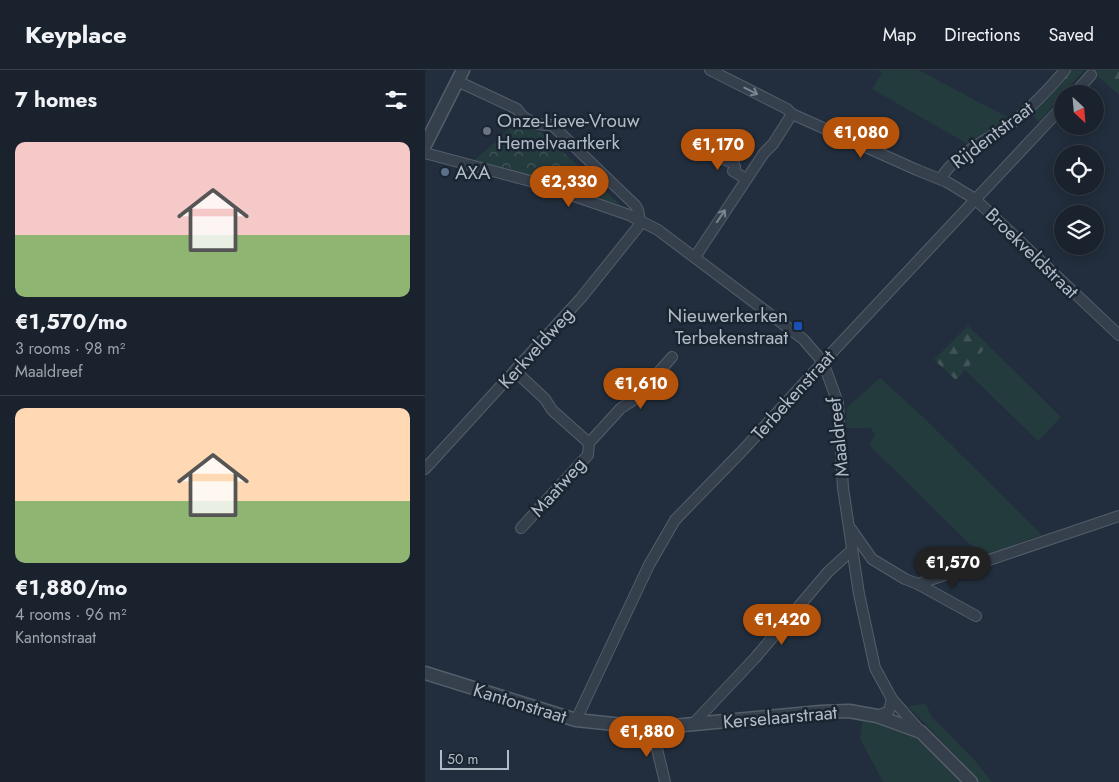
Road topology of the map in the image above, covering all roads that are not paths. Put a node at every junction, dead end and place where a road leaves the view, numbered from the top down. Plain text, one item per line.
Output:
1 (710, 70) edge
2 (1065, 70) edge
3 (459, 73) edge
4 (1091, 75) dead end
5 (1082, 85) edge
6 (793, 114) junction
7 (1054, 116) edge
8 (425, 145) edge
9 (698, 146) dead end
10 (425, 153) edge
11 (746, 179) junction
12 (941, 179) junction
13 (975, 199) junction
14 (640, 220) junction
15 (695, 257) junction
16 (1119, 335) edge
17 (672, 357) dead end
18 (823, 362) junction
19 (515, 371) junction
20 (589, 443) junction
21 (425, 470) edge
22 (1119, 516) edge
23 (849, 526) junction
24 (521, 528) dead end
25 (853, 550) junction
26 (918, 584) junction
27 (976, 616) dead end
28 (425, 673) edge
29 (892, 699) junction
30 (877, 716) junction
31 (576, 720) junction
32 (693, 724) junction
33 (652, 728) junction
34 (921, 732) junction
35 (665, 782) edge
36 (971, 782) edge

1 -> 6 street, Broekveldstraat
2 - 12 street, Rijdentstraat
3 - 8 street
3 - 14 street
4 - 5 street
6 - 11 street
6 - 12 street, Broekveldstraat
7 - 13 street, Terbekenstraat
9 - 11 street
10 - 14 street, Maaldreef
15 -> 11 street
12 - 13 street, Broekveldstraat
13 - 16 street, Broekveldstraat
13 - 18 street, Terbekenstraat
14 - 15 street, Maaldreef
14 - 19 street, Kerkveldweg
15 - 18 street, Maaldreef
17 - 20 street, Maatweg
18 - 23 street, Maaldreef
18 - 31 street, Terbekenstraat
19 - 20 street, Maatweg
19 - 21 street, Kerkveldweg
20 - 24 street, Maatweg
22 - 26 street
23 - 25 street
23 - 26 street, Maaldreef
25 - 29 street
25 - 32 street
26 - 27 street, Maaldreef
28 - 31 street, Kantonstraat
29 - 30 street
29 - 34 street
30 - 32 street, Kerselaarstraat
30 - 34 street, Kerselaarstraat
31 - 33 street, Kantonstraat
32 - 33 street, Kerselaarstraat
33 - 35 street
34 - 36 street

